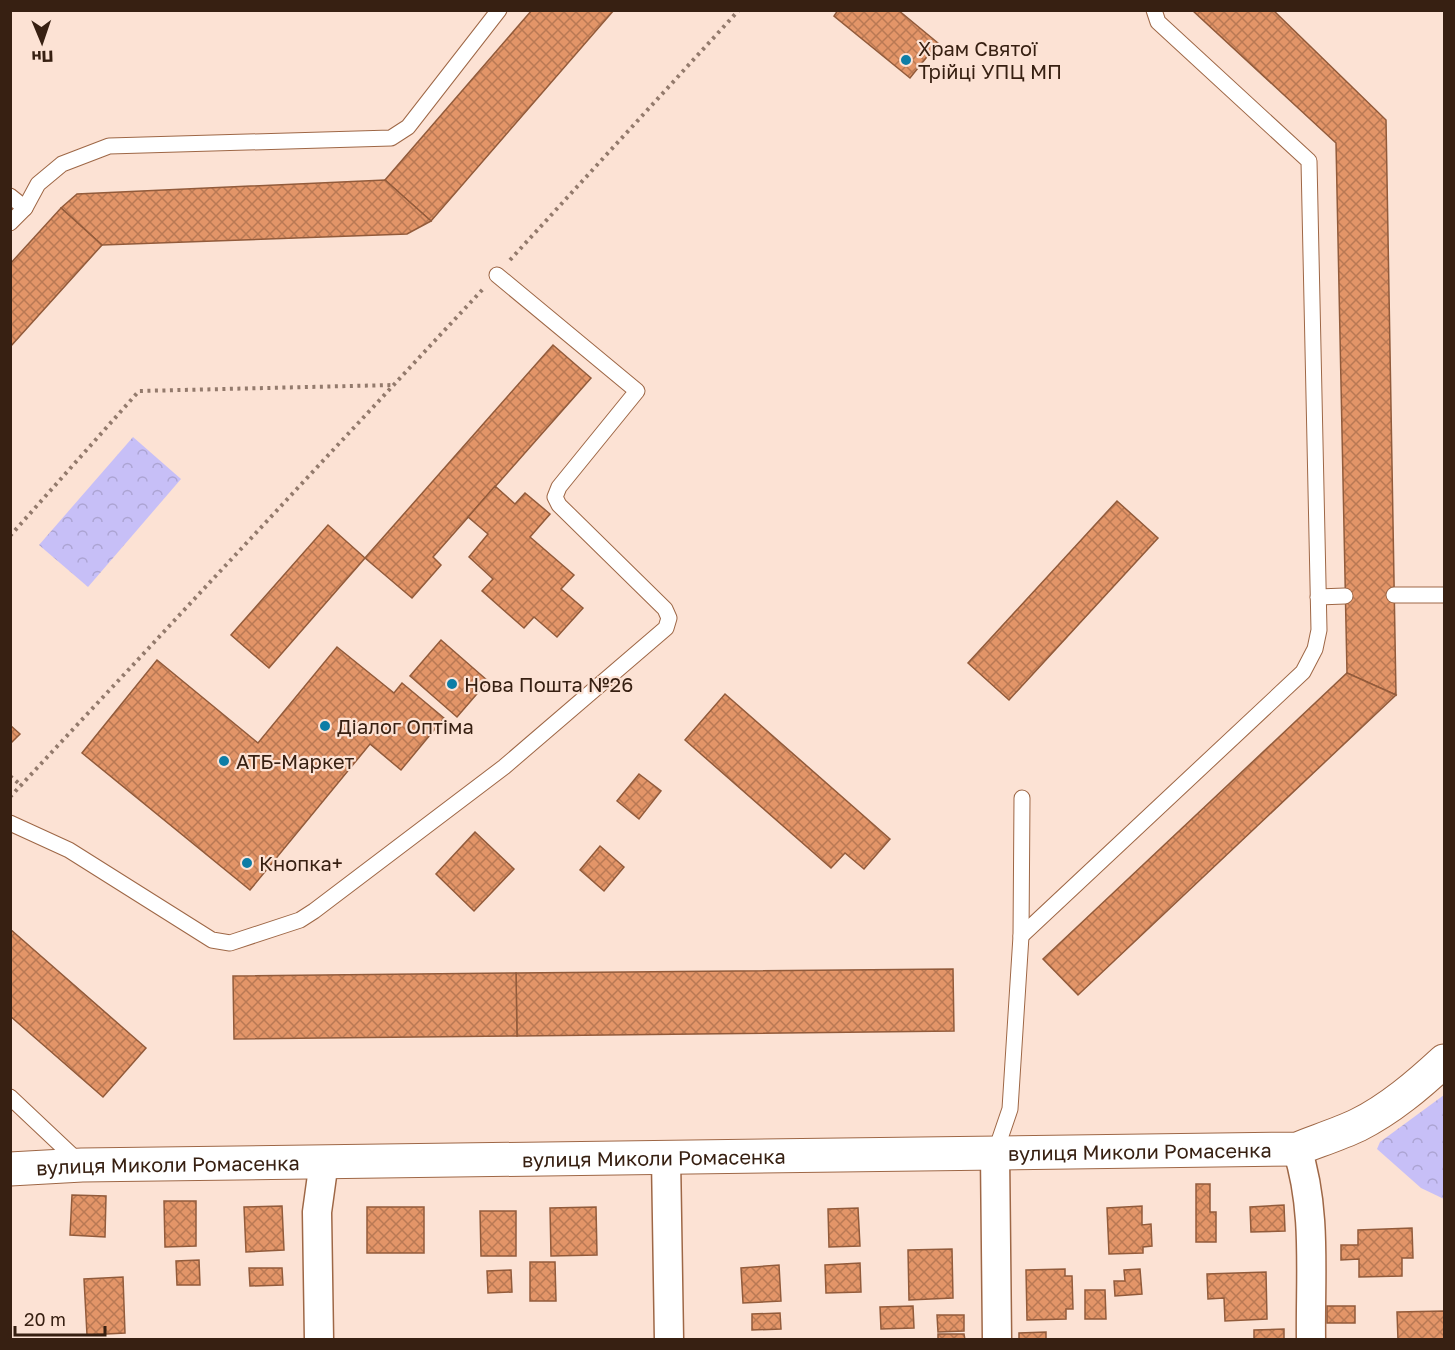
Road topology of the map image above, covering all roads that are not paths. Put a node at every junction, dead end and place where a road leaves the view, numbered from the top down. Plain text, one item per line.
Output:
1 (499, 10) edge
2 (1154, 10) edge
3 (10, 196) edge
4 (25, 207) junction
5 (10, 223) edge
6 (497, 274) road end
7 (1444, 595) edge
8 (1345, 596) dead end
9 (1394, 596) dead end
10 (1318, 597) junction
11 (1022, 798) dead end
12 (10, 823) edge
13 (1021, 936) junction
14 (1444, 1061) edge
15 (10, 1097) edge
16 (1297, 1149) junction
17 (996, 1153) junction
18 (666, 1157) junction
19 (324, 1161) junction
20 (82, 1165) junction
21 (10, 1169) edge
22 (319, 1340) edge
23 (669, 1340) edge
24 (997, 1340) edge
25 (1311, 1340) edge

1 - 4 lane
2 - 10 lane
3 - 4 lane
4 - 5 lane
6 - 12 lane
7 - 9 lane
8 - 10 lane
10 - 13 lane
11 - 13 lane
13 - 17 lane
14 - 16 street
15 - 20 lane
16 - 17 street, вулиця Миколи Ромасенка
16 - 25 street
17 - 18 street, вулиця Миколи Ромасенка
17 - 24 street
18 - 19 street, вулиця Миколи Ромасенка
18 - 23 street
19 - 20 street, вулиця Миколи Ромасенка
19 - 22 street
20 - 21 street, вулиця Миколи Ромасенка

